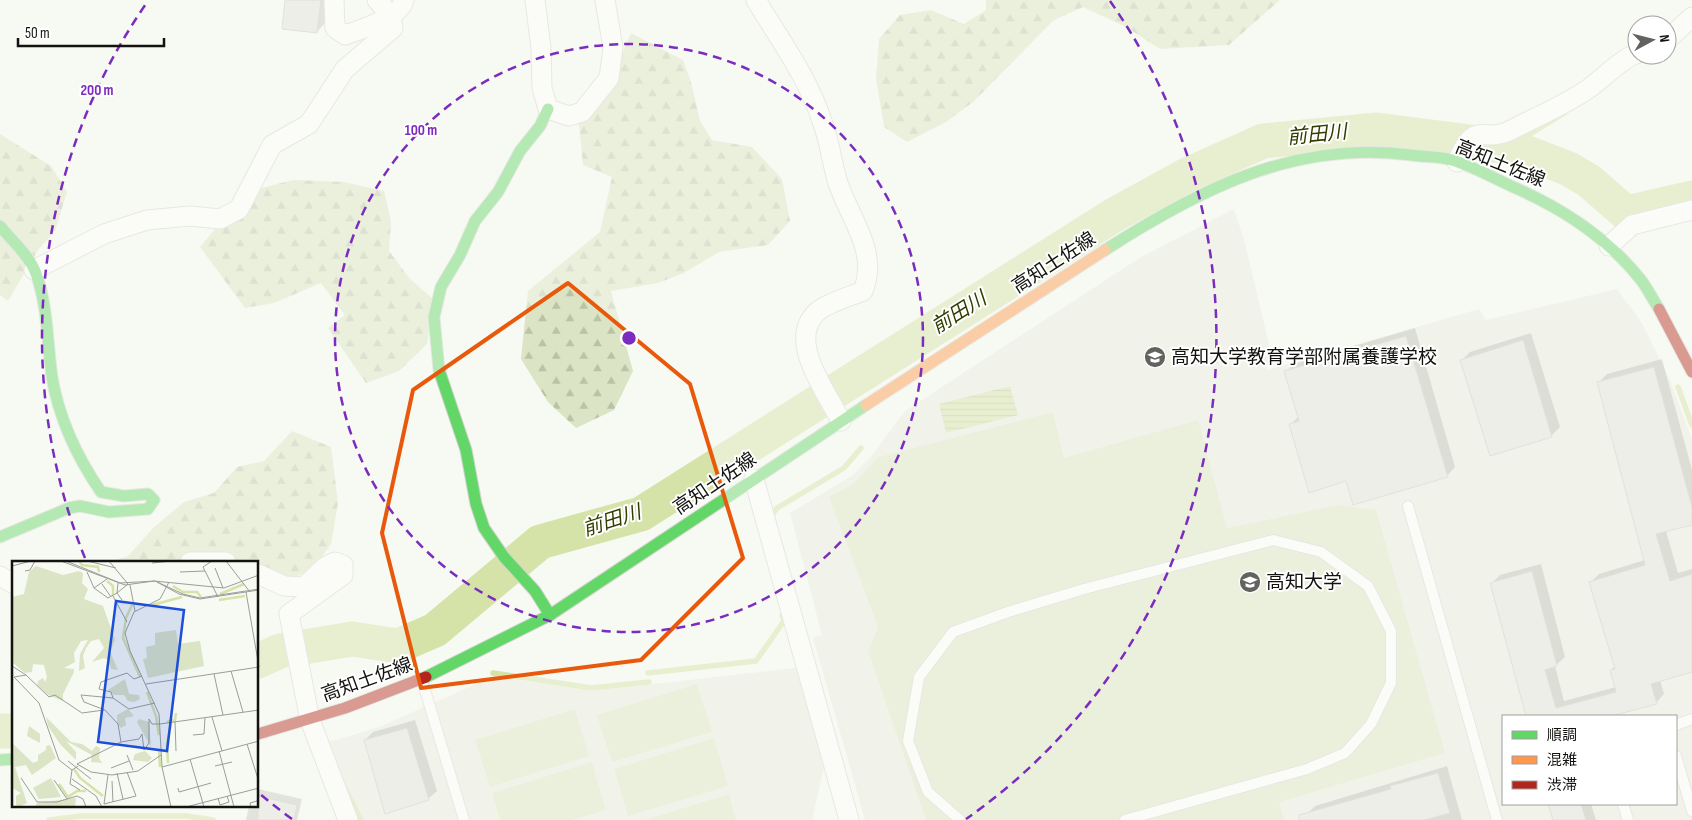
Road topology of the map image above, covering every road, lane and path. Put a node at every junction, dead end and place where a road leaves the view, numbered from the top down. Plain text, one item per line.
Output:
1 (334, 0) edge
2 (377, 0) edge
3 (404, 0) edge
4 (535, 0) edge
5 (605, 0) edge
6 (756, 0) edge
7 (391, 16) junction
8 (1692, 17) edge
9 (1677, 31) edge
10 (1627, 58) edge
11 (548, 109) junction
12 (1463, 150) junction
13 (1692, 210) edge
14 (0, 226) edge
15 (1608, 246) junction
16 (34, 270) junction
17 (1692, 372) edge
18 (841, 421) junction
19 (754, 479) junction
20 (1408, 506) dead end
21 (0, 538) edge
22 (259, 574) edge
23 (0, 576) edge
24 (12, 583) edge
25 (550, 615) junction
26 (422, 679) junction
27 (1692, 719) edge
28 (310, 720) junction
29 (1677, 725) edge
30 (259, 734) edge
31 (1677, 759) edge
32 (1623, 805) edge
33 (1692, 811) edge
34 (348, 820) edge
35 (464, 820) edge
36 (849, 820) edge
37 (960, 820) edge
38 (1125, 820) edge
39 (1497, 820) edge
40 (1628, 820) edge

1 - 7 street
2 - 7 street
3 - 7 street
4 - 11 street
5 - 11 street
6 - 18 street
7 - 16 street
8 - 9 street
10 - 12 street
11 - 25 main road
12 - 15 main road, 高知土佐線
12 - 18 main road, 高知土佐線
13 - 15 street
14 - 16 main road
15 - 17 main road, 高知土佐線
16 - 21 main road
18 - 19 main road, 高知土佐線
19 - 25 main road, 高知土佐線
19 - 36 street
20 - 39 lane
22 - 28 street
23 - 24 street
25 - 26 main road, 高知土佐線
26 - 28 main road, 高知土佐線
26 - 35 lane
27 - 29 lane
28 - 30 main road, 高知土佐線
28 - 34 street
31 - 33 lane
32 - 40 lane
37 - 38 lane

